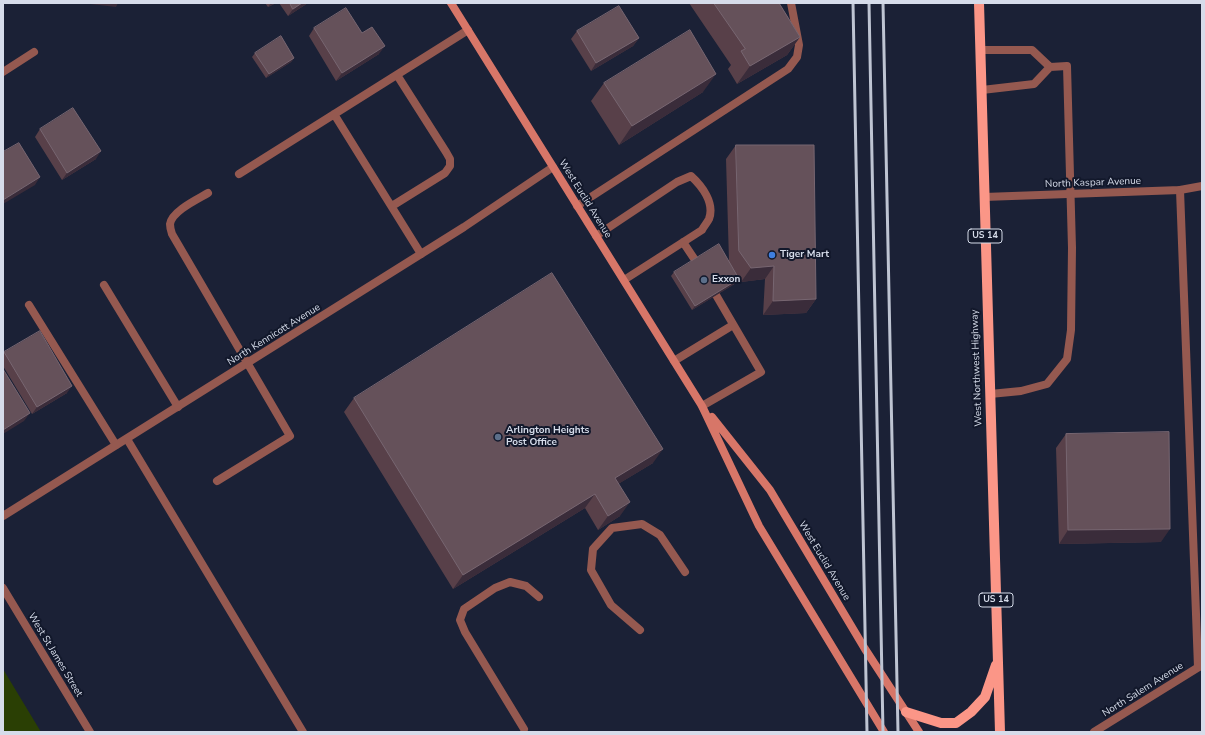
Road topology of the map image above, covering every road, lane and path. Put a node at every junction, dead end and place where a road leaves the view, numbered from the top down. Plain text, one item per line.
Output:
1 (451, 3) edge
2 (791, 3) edge
3 (979, 3) edge
4 (468, 30) junction
5 (981, 50) junction
6 (34, 52) dead end
7 (1050, 67) junction
8 (3, 72) edge
9 (398, 75) junction
10 (982, 90) junction
11 (334, 114) junction
12 (553, 167) junction
13 (239, 174) dead end
14 (1202, 186) edge
15 (1180, 190) junction
16 (208, 193) dead end
17 (1070, 194) junction
18 (984, 197) junction
19 (392, 206) junction
20 (577, 206) junction
21 (596, 236) junction
22 (683, 242) junction
23 (421, 254) junction
24 (695, 260) edge
25 (624, 280) junction
26 (104, 285) dead end
27 (716, 294) edge
28 (29, 305) dead end
29 (733, 325) junction
30 (674, 361) junction
31 (247, 364) junction
32 (990, 394) junction
33 (702, 406) junction
34 (178, 407) junction
35 (127, 439) junction
36 (116, 445) junction
37 (217, 481) dead end
38 (3, 516) edge
39 (685, 572) dead end
40 (3, 588) edge
41 (540, 597) dead end
42 (640, 630) dead end
43 (998, 660) junction
44 (1200, 666) edge
45 (906, 712) junction
46 (524, 729) dead end
47 (90, 732) edge
48 (303, 732) edge
49 (884, 732) edge
50 (919, 732) edge
51 (1000, 732) edge
52 (1094, 732) edge

1 - 4 main road, West Euclid Avenue
2 - 20 street
3 - 5 main road, West Northwest Highway / US 14
4 - 9 street
4 - 12 main road, West Euclid Avenue
5 - 7 street
5 - 10 main road, West Northwest Highway / US 14
6 - 8 street
7 - 10 street
7 - 17 street
9 - 11 street
9 - 19 street
10 - 18 main road, West Northwest Highway / US 14
11 - 13 street
11 - 19 street
12 - 20 main road, West Euclid Avenue
12 - 23 street, North Kennicott Avenue
14 - 15 street, North Kaspar Avenue
15 - 17 street, North Kaspar Avenue
15 - 44 street
16 - 31 street
17 - 18 street, North Kaspar Avenue
17 - 32 street
18 - 32 main road, West Northwest Highway / US 14
19 - 23 street
20 - 21 main road, West Euclid Avenue
21 - 22 street
21 - 25 main road, West Euclid Avenue
22 - 24 street
22 - 25 street
23 - 31 street, North Kennicott Avenue
25 - 30 main road, West Euclid Avenue
26 - 34 street
27 - 29 street
28 - 36 street
29 - 30 street
29 - 33 street
30 - 33 main road, West Euclid Avenue
31 - 34 street, North Kennicott Avenue
31 - 37 street
32 - 43 main road, West Northwest Highway / US 14
33 - 45 main road, West Euclid Avenue
33 - 49 main road, West Euclid Avenue
34 - 35 street, North Kennicott Avenue
35 - 36 street, North Kennicott Avenue
35 - 48 street
36 - 38 street, North Kennicott Avenue
39 - 42 street
40 - 47 street, West St James Street
41 - 46 street
43 - 45 main road
43 - 51 main road, West Northwest Highway / US 14
44 - 52 street, North Salem Avenue
45 - 50 main road, West Euclid Avenue

